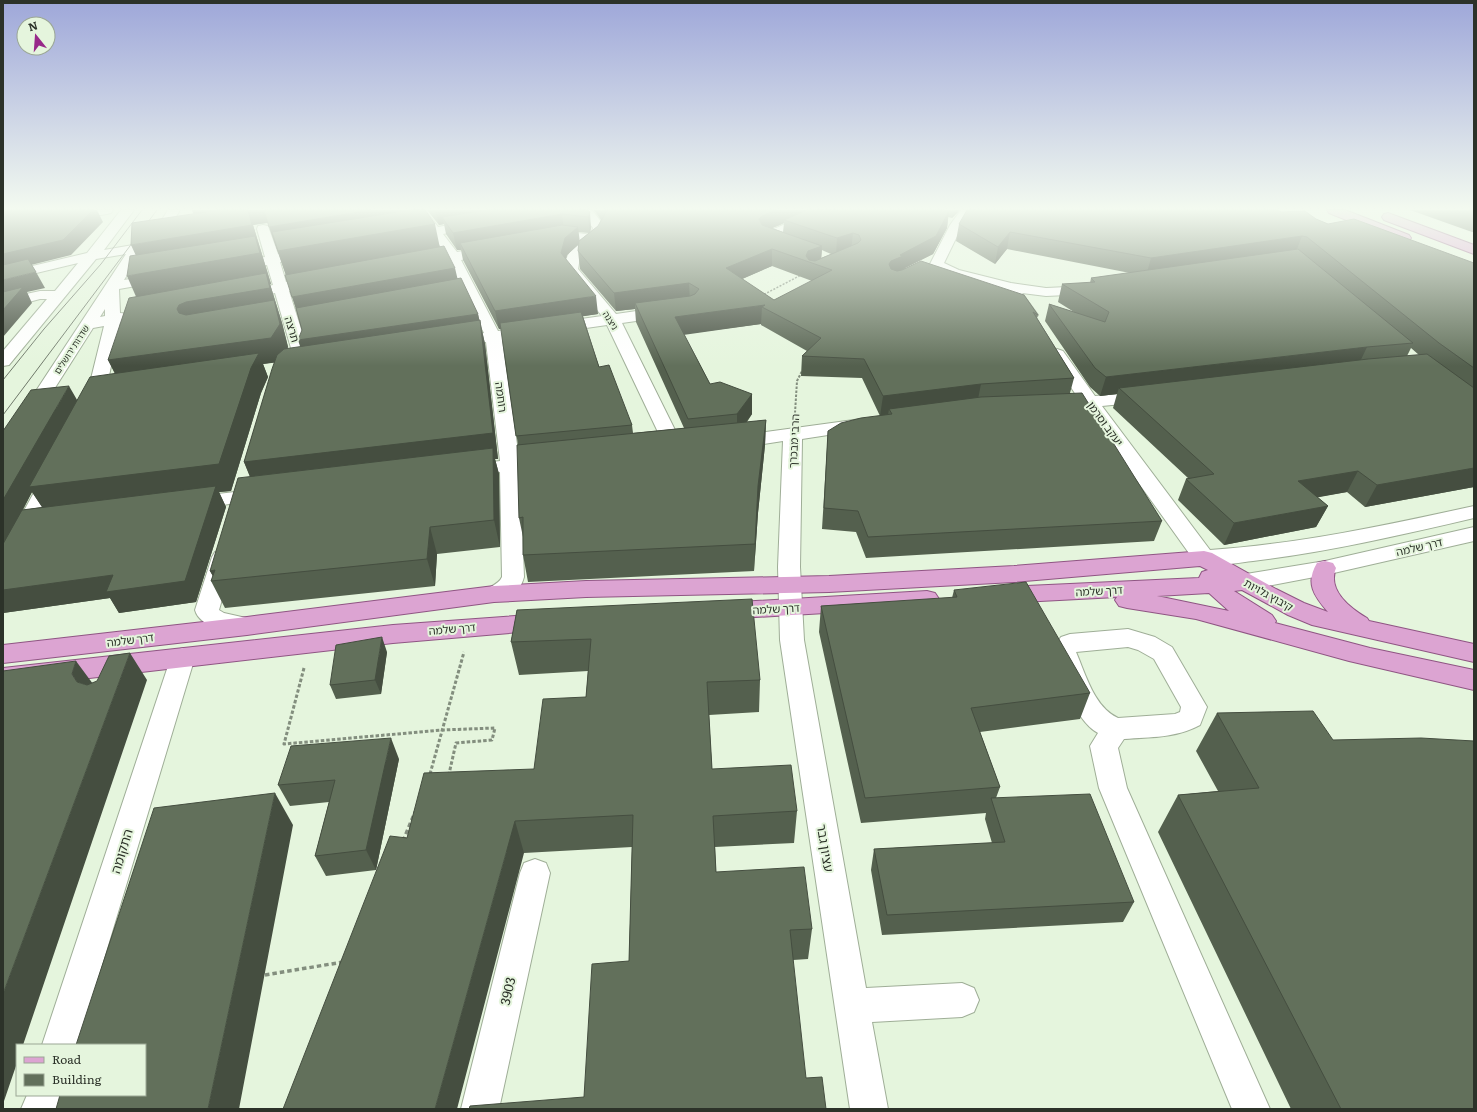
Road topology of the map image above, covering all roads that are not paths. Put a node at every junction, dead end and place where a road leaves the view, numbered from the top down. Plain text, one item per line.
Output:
1 (67, 262) edge
2 (87, 262) edge
3 (128, 262) edge
4 (255, 262) edge
5 (273, 262) edge
6 (424, 262) edge
7 (454, 262) edge
8 (572, 262) edge
9 (411, 264) edge
10 (937, 264) joint
11 (219, 268) edge
12 (923, 270) edge
13 (173, 276) edge
14 (3, 277) edge
15 (333, 278) edge
16 (112, 286) junction
17 (281, 287) junction
18 (1011, 287) junction
19 (1103, 288) edge
20 (228, 298) edge
21 (54, 300) junction
22 (3, 304) edge
23 (675, 311) edge
24 (136, 315) edge
25 (113, 319) junction
26 (612, 320) junction
27 (87, 324) junction
28 (493, 336) junction
29 (440, 344) edge
30 (5, 353) edge
31 (307, 365) edge
32 (286, 368) junction
33 (269, 378) edge
34 (1160, 395) edge
35 (1091, 404) junction
36 (1045, 406) edge
37 (81, 422) edge
38 (876, 423) edge
39 (793, 435) junction
40 (718, 444) edge
41 (673, 448) edge
42 (3, 449) edge
43 (566, 459) edge
44 (60, 462) edge
45 (510, 465) junction
46 (452, 472) edge
47 (244, 490) junction
48 (278, 493) edge
49 (170, 506) edge
50 (1474, 512) edge
51 (235, 516) edge
52 (51, 520) edge
53 (27, 523) junction
54 (1474, 534) edge
55 (229, 538) edge
56 (1204, 558) junction
57 (3, 568) edge
58 (1325, 568) junction
59 (1246, 582) junction
60 (1214, 585) junction
61 (494, 594) junction
62 (1026, 594) junction
63 (791, 596) junction
64 (697, 612) edge
65 (564, 620) edge
66 (247, 626) junction
67 (1380, 633) junction
68 (1309, 641) junction
69 (1474, 653) edge
70 (3, 654) edge
71 (183, 657) junction
72 (121, 664) junction
73 (3, 678) edge
74 (1474, 680) edge
75 (110, 689) edge
76 (1116, 728) junction
77 (535, 873) dead end
78 (962, 1000) dead end
79 (852, 1006) junction
80 (60, 1044) edge
81 (45, 1096) edge
82 (40, 1109) edge
83 (480, 1109) edge
84 (869, 1109) edge
85 (1251, 1109) edge

1 - 14 street
2 - 21 street
3 - 16 street, שדרות ירושלים
4 - 11 street
5 - 17 street, תרצה
6 - 9 street
7 - 28 street, רוחמה
8 - 26 street, ניצנה
10 - 12 street
10 - 18 street
13 - 16 street
15 - 17 street
16 - 25 street
16 - 27 street, שדרות ירושלים
17 - 20 street
17 - 32 street, תרצה
18 - 19 street
18 - 35 street, יעקב וסרמן
21 - 22 street
21 - 30 street
23 - 26 street
24 - 25 street
25 - 27 street
25 - 37 street
26 - 28 street
26 - 41 street, ניצנה
27 - 42 street, שדרות ירושלים
28 - 29 street
28 - 45 street, רוחמה
31 - 32 street
32 - 33 street, תרצה
34 - 35 street
35 - 36 street
35 - 56 street, יעקב וסרמן
38 - 39 street
39 - 40 street
39 - 63 street, הרבי מבכרך
43 - 45 street
44 - 53 street
45 - 46 street
45 - 61 street, רוחמה
47 - 48 street
47 - 49 street
47 - 51 street
50 - 56 street, דרך שלמה
52 - 53 street
53 - 57 street
54 - 58 street, דרך שלמה
55 - 66 street
56 - 59 main road, קיבוץ גלויות
56 - 60 main road
56 - 63 main road, דרך שלמה
58 - 59 street, דרך שלמה
58 - 67 main road
59 - 60 main road, דרך שלמה
59 - 67 main road, קיבוץ גלויות
60 - 62 main road, דרך שלמה
60 - 68 main road
61 - 63 main road, דרך שלמה
61 - 66 main road, דרך שלמה
62 - 63 main road, דרך שלמה
62 - 68 main road
63 - 64 main road, דרך שלמה
63 - 79 street, עציון גבר
65 - 71 main road, דרך שלמה
66 - 70 main road, דרך שלמה
67 - 69 main road, קיבוץ גלויות
68 - 74 main road
71 - 72 main road, דרך שלמה
71 - 80 street, התקומה
72 - 73 main road, דרך שלמה
72 - 75 street
76 - 76 street
76 - 85 street
77 - 83 street, 3903
78 - 79 street
79 - 84 street, עציון גבר
81 - 82 street

